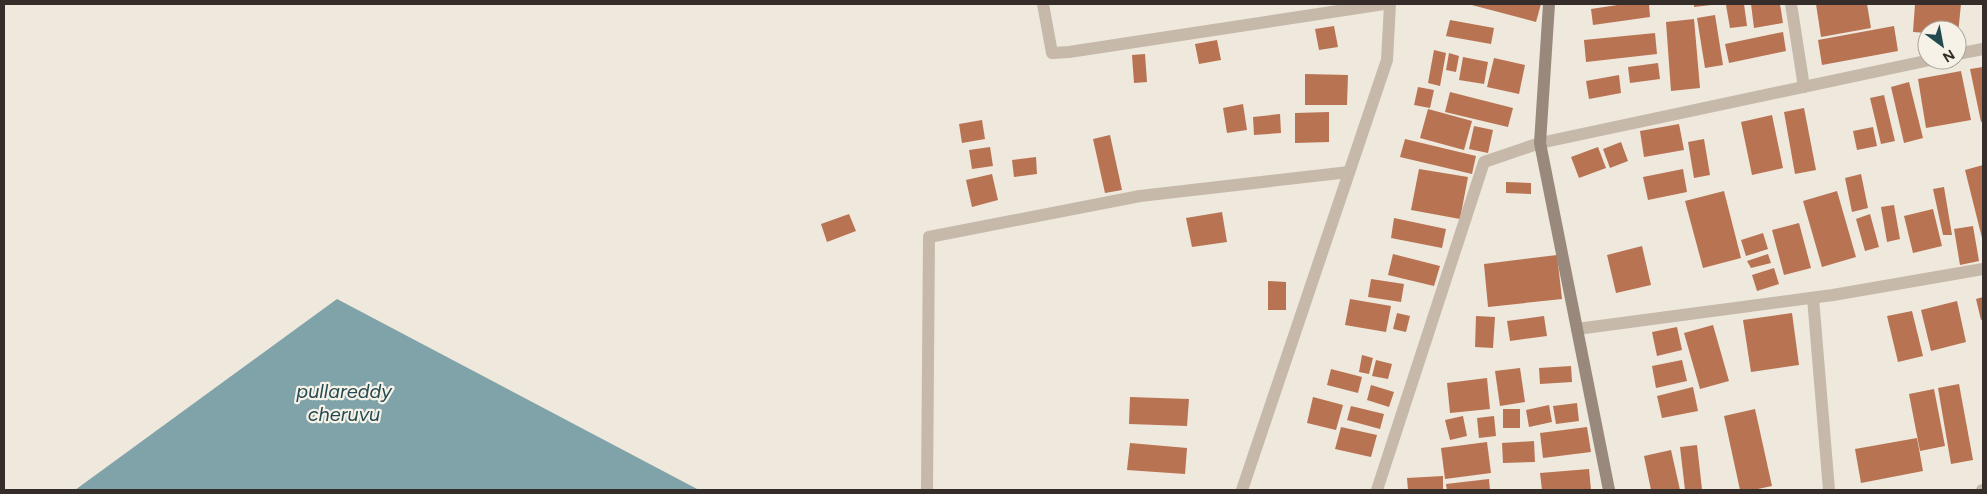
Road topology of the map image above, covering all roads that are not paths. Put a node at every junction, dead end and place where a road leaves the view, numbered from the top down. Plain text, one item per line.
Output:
1 (1043, 4) edge
2 (1384, 4) edge
3 (1390, 4) edge
4 (1549, 4) edge
5 (1791, 4) edge
6 (1983, 49) edge
7 (1967, 52) edge
8 (1917, 63) edge
9 (1804, 87) junction
10 (1540, 143) junction
11 (1349, 172) junction
12 (1983, 269) edge
13 (1813, 298) junction
14 (1577, 329) junction
15 (927, 490) edge
16 (1242, 490) edge
17 (1377, 490) edge
18 (1609, 490) edge
19 (1829, 490) edge

1 - 2 street
3 - 11 street
4 - 10 main road
5 - 9 street
6 - 7 street
8 - 9 street
9 - 10 street
10 - 14 main road
10 - 17 street
11 - 15 street
11 - 16 street
12 - 13 street
13 - 14 street
13 - 19 street
14 - 18 main road

